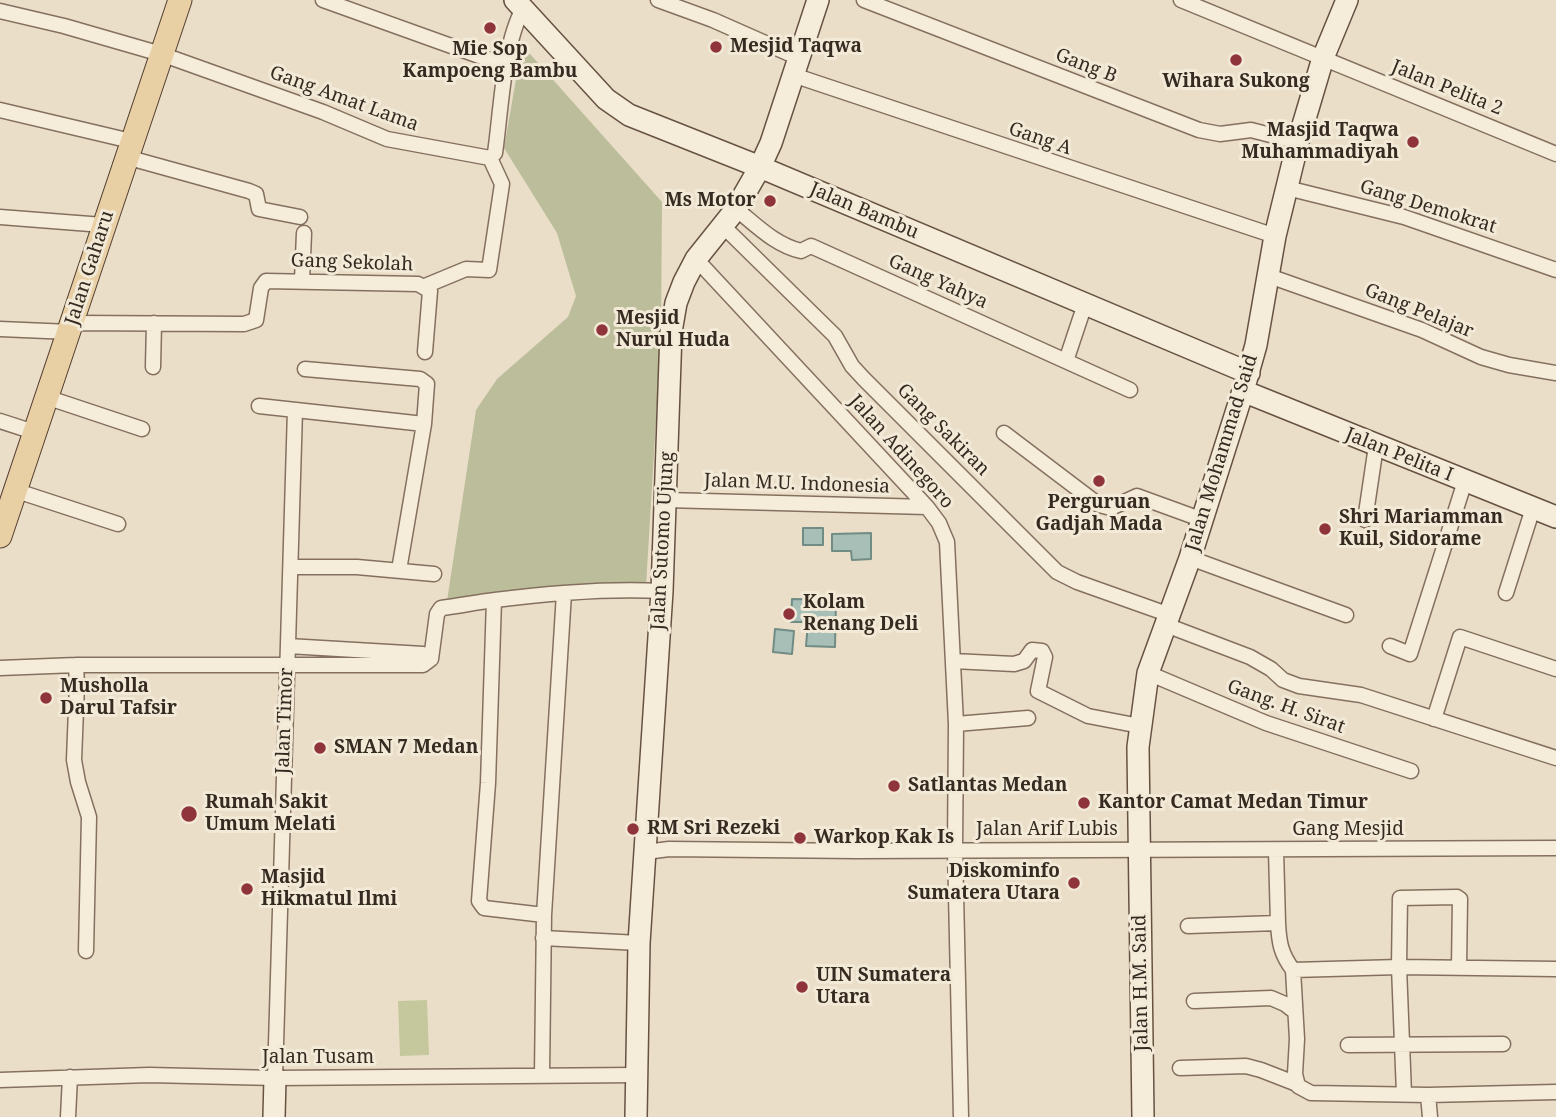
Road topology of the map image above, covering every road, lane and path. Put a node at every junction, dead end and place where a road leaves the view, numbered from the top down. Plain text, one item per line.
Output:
1 (180, 0) edge
2 (323, 0) edge
3 (658, 0) edge
4 (818, 0) edge
5 (863, 0) edge
6 (1181, 0) edge
7 (1347, 0) edge
8 (519, 8) edge
9 (0, 11) edge
10 (161, 54) junction
11 (1323, 58) junction
12 (507, 66) junction
13 (796, 67) junction
14 (0, 110) edge
15 (1298, 142) junction
16 (129, 149) junction
17 (1556, 154) edge
18 (490, 158) junction
19 (761, 167) junction
20 (1287, 188) junction
21 (736, 209) junction
22 (0, 217) edge
23 (300, 217) dead end
24 (103, 225) junction
25 (723, 226) junction
26 (304, 233) dead end
27 (1275, 236) junction
28 (696, 259) junction
29 (1556, 270) edge
30 (1269, 276) junction
31 (302, 281) junction
32 (425, 286) junction
33 (1085, 304) junction
34 (154, 323) junction
35 (71, 327) junction
36 (0, 329) edge
37 (425, 352) dead end
38 (1066, 361) junction
39 (153, 368) dead end
40 (305, 369) dead end
41 (1556, 373) edge
42 (1246, 382) junction
43 (1130, 390) dead end
44 (46, 397) junction
45 (259, 406) dead end
46 (295, 410) junction
47 (0, 421) edge
48 (424, 424) junction
49 (142, 429) dead end
50 (34, 432) junction
51 (1004, 433) dead end
52 (1376, 446) junction
53 (1465, 481) junction
54 (14, 490) junction
55 (666, 500) junction
56 (927, 507) junction
57 (1533, 508) junction
58 (1556, 517) edge
59 (1203, 520) junction
60 (1365, 520) dead end
61 (118, 524) dead end
62 (1, 532) edge
63 (1191, 558) junction
64 (292, 567) junction
65 (399, 570) junction
66 (434, 574) dead end
67 (662, 591) junction
68 (564, 593) junction
69 (1506, 593) dead end
70 (494, 600) junction
71 (1346, 615) dead end
72 (1168, 620) junction
73 (288, 646) junction
74 (1390, 646) dead end
75 (423, 654) dead end
76 (953, 661) junction
77 (76, 665) junction
78 (287, 665) junction
79 (0, 668) edge
80 (1556, 669) edge
81 (1149, 673) junction
82 (1028, 718) dead end
83 (1434, 719) junction
84 (956, 724) junction
85 (1140, 726) junction
86 (1556, 758) edge
87 (1411, 771) dead end
88 (1556, 848) edge
89 (955, 849) junction
90 (1140, 849) junction
91 (1276, 850) junction
92 (646, 852) junction
93 (544, 915) junction
94 (1278, 923) junction
95 (1188, 926) dead end
96 (543, 938) junction
97 (639, 943) junction
98 (86, 951) dead end
99 (1399, 967) junction
100 (1460, 967) junction
101 (1556, 969) edge
102 (1293, 970) junction
103 (1194, 1001) dead end
104 (1294, 1011) junction
105 (1404, 1044) junction
106 (1503, 1044) dead end
107 (1348, 1045) dead end
108 (1180, 1068) dead end
109 (542, 1075) junction
110 (636, 1075) junction
111 (70, 1077) junction
112 (275, 1078) junction
113 (0, 1080) edge
114 (1297, 1084) junction
115 (1556, 1092) edge
116 (1404, 1094) junction
117 (1427, 1095) junction
118 (68, 1117) edge
119 (274, 1117) edge
120 (636, 1117) edge
121 (961, 1117) edge
122 (1143, 1117) edge
123 (1430, 1117) edge

1 - 10 main road, Jalan Gaharu
2 - 12 street
3 - 13 street, Gang A
4 - 13 street, Jalan Sutomo Ujung
5 - 15 street, Gang B
6 - 11 street, Jalan Pelita 2
7 - 11 street, Jalan Mohammad Said
8 - 12 street
8 - 19 street, Jalan Bambu
9 - 10 street, Gang Amat Lama
10 - 16 main road, Jalan Gaharu
10 - 18 street, Gang Amat Lama
11 - 15 street, Jalan Mohammad Said
11 - 17 street, Jalan Pelita 2
12 - 18 street
13 - 19 street, Jalan Sutomo Ujung
13 - 27 street, Gang A
14 - 16 street
15 - 20 street, Jalan Mohammad Said
16 - 23 street
16 - 24 main road, Jalan Gaharu
18 - 32 street
19 - 21 street, Jalan Sutomo Ujung
19 - 33 street, Jalan Bambu
20 - 27 street, Jalan Mohammad Said
20 - 29 street, Gang Demokrat
21 - 25 street, Jalan Sutomo Ujung
21 - 38 street, Gang Yahya
22 - 24 street
24 - 35 main road, Jalan Gaharu
25 - 28 street, Jalan Sutomo Ujung
25 - 72 street, Gang Sakiran
26 - 31 street
27 - 30 street, Jalan Mohammad Said
28 - 55 street, Jalan Sutomo Ujung
28 - 56 street, Jalan Adinegoro
30 - 41 street, Gang Pelajar
30 - 42 street, Jalan Mohammad Said
31 - 32 street, Gang Sekolah
31 - 34 street, Gang Sekolah
32 - 37 street, Gang Sekolah
33 - 38 street
33 - 42 street, Jalan Bambu
34 - 35 street, Gang Sekolah
34 - 39 street
35 - 36 street, Gang Sekolah
35 - 44 main road, Jalan Gaharu
38 - 43 street, Gang Yahya
40 - 48 street
42 - 52 street, Jalan Pelita I
42 - 59 street, Jalan Mohammad Said
44 - 49 street
44 - 50 main road, Jalan Gaharu
45 - 46 street
46 - 48 street
46 - 64 street, Jalan Timor
47 - 50 street
48 - 65 street
50 - 54 main road, Jalan Gaharu
51 - 59 street
52 - 53 street, Jalan Pelita I
52 - 60 street
53 - 57 street, Jalan Pelita I
53 - 74 street
54 - 61 street
54 - 62 main road, Jalan Gaharu
55 - 56 street, Jalan M.U. Indonesia
55 - 67 street, Jalan Sutomo Ujung
56 - 76 street, Jalan Adinegoro
57 - 58 street, Jalan Pelita I
57 - 69 street
59 - 63 street, Jalan Mohammad Said
63 - 71 street
63 - 72 street, Jalan Mohammad Said
64 - 65 street
64 - 73 street, Jalan Timor
65 - 66 street
67 - 68 street
67 - 92 street, Jalan Sutomo Ujung
68 - 70 street
68 - 93 street
70 - 78 street
70 - 93 street
72 - 81 street, Jalan Mohammad Said
72 - 83 street, Gang Sakiran
73 - 75 street
73 - 78 street, Jalan Timor
76 - 84 street, Jalan Adinegoro
76 - 85 street
77 - 78 street
77 - 79 street
77 - 98 street
78 - 112 street, Jalan Timor
80 - 83 street
81 - 85 street, Jalan Mohammad Said
81 - 87 street, Gang. H. Sirat
82 - 84 street
83 - 86 street, Gang Sakiran
84 - 89 street, Jalan Adinegoro
85 - 90 street, Jalan Mohammad Said
88 - 91 street, Gang Mesjid
89 - 90 street, Jalan Arif Lubis
89 - 92 street
89 - 121 street, Jalan Adinegoro
90 - 91 street, Gang Mesjid
90 - 122 street, Jalan H.M. Said
91 - 94 street
92 - 97 street, Jalan Sutomo Ujung
93 - 96 street
94 - 95 street
94 - 102 street
96 - 97 street
96 - 109 street
97 - 110 street, Jalan Sutomo Ujung
99 - 100 street
99 - 100 street
99 - 102 street
99 - 105 street
100 - 101 street
102 - 104 street
103 - 104 street
104 - 114 street
105 - 106 street
105 - 107 street
105 - 116 street
108 - 114 street
109 - 110 street, Jalan Tusam
109 - 112 street, Jalan Tusam
110 - 120 street, Jalan Sutomo Ujung
111 - 112 street, Jalan Tusam
111 - 113 street, Jalan Tusam
111 - 118 street
112 - 119 street, Jalan Timor
114 - 116 street
115 - 117 street
116 - 117 street
117 - 123 street

